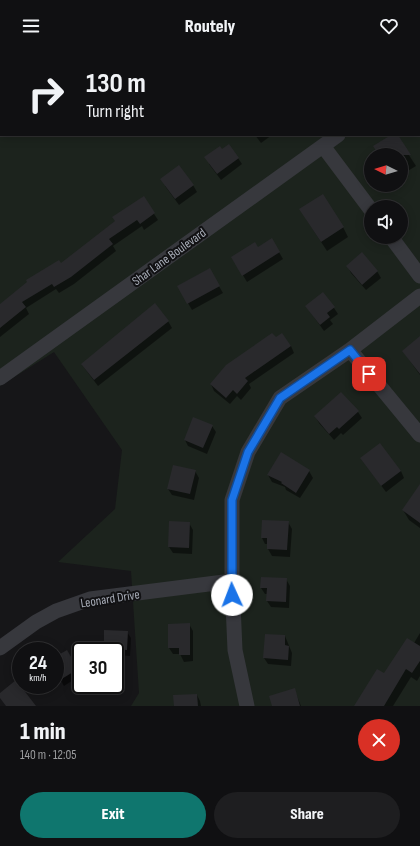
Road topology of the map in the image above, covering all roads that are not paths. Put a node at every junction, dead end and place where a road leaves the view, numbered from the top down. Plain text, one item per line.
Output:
1 (337, 136) edge
2 (323, 146) junction
3 (364, 201) edge
4 (396, 244) edge
5 (420, 276) edge
6 (420, 296) edge
7 (350, 350) junction
8 (0, 378) edge
9 (420, 435) edge
10 (232, 581) junction
11 (0, 648) edge
12 (247, 706) edge

1 - 2 street, Shar Lane Boulevard
2 - 3 street
2 - 8 street, Shar Lane Boulevard
4 - 5 street
6 - 7 street
7 - 9 street
7 - 10 street
10 - 11 street, Leonard Drive
10 - 12 street

